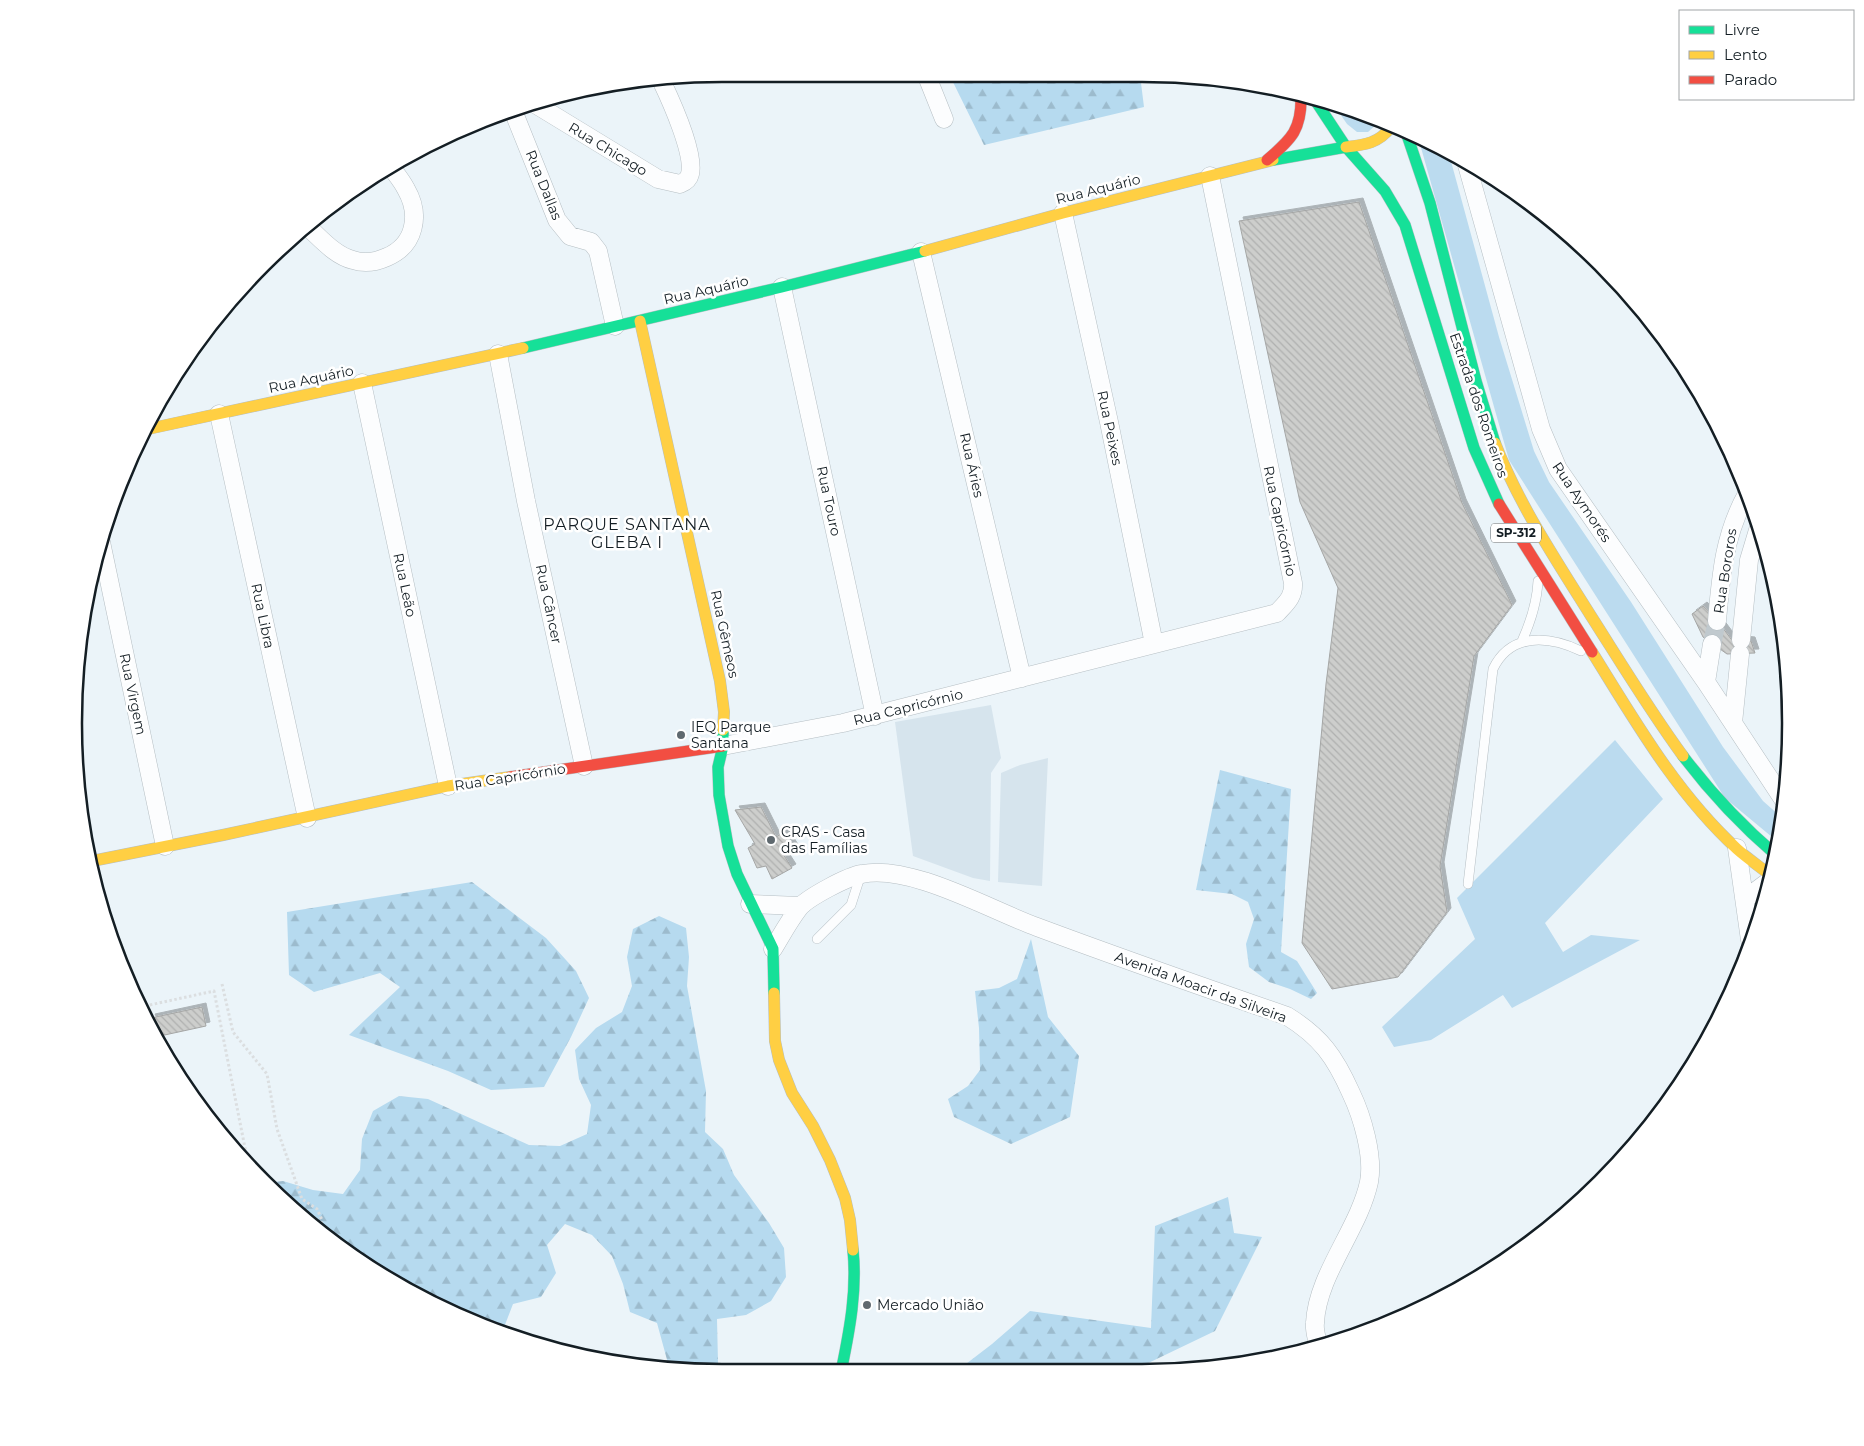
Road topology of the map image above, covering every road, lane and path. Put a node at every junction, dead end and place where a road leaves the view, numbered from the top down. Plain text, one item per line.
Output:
1 (929, 82) edge
2 (663, 86) edge
3 (1301, 103) edge
4 (542, 108) edge
5 (1320, 108) edge
6 (515, 117) edge
7 (944, 119) dead end
8 (1388, 132) edge
9 (1409, 142) edge
10 (1346, 147) junction
11 (1266, 161) junction
12 (395, 173) edge
13 (1469, 173) edge
14 (1210, 176) junction
15 (1063, 213) junction
16 (313, 231) edge
17 (921, 252) junction
18 (782, 287) junction
19 (640, 321) junction
20 (615, 326) junction
21 (498, 354) junction
22 (362, 384) junction
23 (219, 414) junction
24 (155, 427) edge
25 (1742, 502) edge
26 (1756, 544) edge
27 (104, 557) edge
28 (1538, 568) junction
29 (1717, 621) tunnel mouth
30 (1522, 641) junction
31 (1154, 644) junction
32 (1712, 644) tunnel mouth
33 (1595, 658) junction
34 (1022, 678) junction
35 (1706, 682) junction
36 (875, 716) junction
37 (1733, 723) junction
38 (722, 746) junction
39 (584, 766) junction
40 (448, 786) junction
41 (1778, 791) edge
42 (306, 818) junction
43 (165, 846) junction
44 (1737, 848) junction
45 (1769, 849) edge
46 (98, 860) edge
47 (1764, 870) edge
48 (861, 874) junction
49 (1468, 884) dead end
50 (1760, 887) edge
51 (1745, 898) junction
52 (750, 904) junction
53 (800, 906) junction
54 (1751, 917) edge
55 (817, 939) dead end
56 (772, 950) junction
57 (222, 984) dead end
58 (149, 1005) edge
59 (245, 1150) edge
60 (322, 1222) edge
61 (1317, 1339) edge
62 (843, 1364) edge

1 - 7 street
2 - 4 street, Rua Chicago
3 - 11 street
5 - 10 street, Estrada dos Romeiros / SP-312
6 - 20 street, Rua Dallas
8 - 10 street, Rua Aquário
9 - 45 street, Estrada dos Romeiros / SP-312
10 - 11 street, Rua Aquário
10 - 28 street, Estrada dos Romeiros / SP-312
11 - 14 street, Rua Aquário
12 - 16 street
13 - 35 street, Rua Aymorés
14 - 15 street, Rua Aquário
14 - 31 street, Rua Capricórnio
15 - 17 street, Rua Aquário
15 - 31 street, Rua Peixes
17 - 18 street, Rua Aquário
17 - 34 street, Rua Áries
18 - 19 street, Rua Aquário
18 - 36 street, Rua Touro
19 - 20 street, Rua Aquário
19 - 38 street, Rua Gêmeos
20 - 21 street, Rua Aquário
21 - 22 street, Rua Aquário
21 - 39 street, Rua Câncer
22 - 23 street, Rua Aquário
22 - 40 street, Rua Leão
23 - 24 street, Rua Aquário
23 - 42 street, Rua Libra
25 - 29 street, Rua Bororos
26 - 37 street, Rua Bororos
27 - 43 street, Rua Virgem
28 - 30 lane
28 - 33 street, Estrada dos Romeiros / SP-312
30 - 33 lane
30 - 49 lane
31 - 34 street, Rua Capricórnio
32 - 35 street
33 - 44 street, Estrada dos Romeiros / SP-312
34 - 36 street, Rua Capricórnio
35 - 37 street, Rua Aymorés
36 - 38 street, Rua Capricórnio
37 - 41 street, Rua Aymorés
38 - 39 street, Rua Capricórnio
38 - 52 street, Rua Gêmeos
39 - 40 street, Rua Capricórnio
40 - 42 street, Rua Capricórnio
42 - 43 street, Rua Capricórnio
43 - 46 street, Rua Capricórnio
44 - 47 street, Estrada dos Romeiros / SP-312
44 - 51 street
48 - 53 street, Avenida Moacir da Silveira
48 - 55 lane
48 - 61 street, Avenida Moacir da Silveira
50 - 51 street
51 - 54 street
52 - 53 street
52 - 56 street, Rua Gêmeos
53 - 56 street, Avenida Moacir da Silveira
56 - 62 street
57 - 60 path
58 - 59 path

